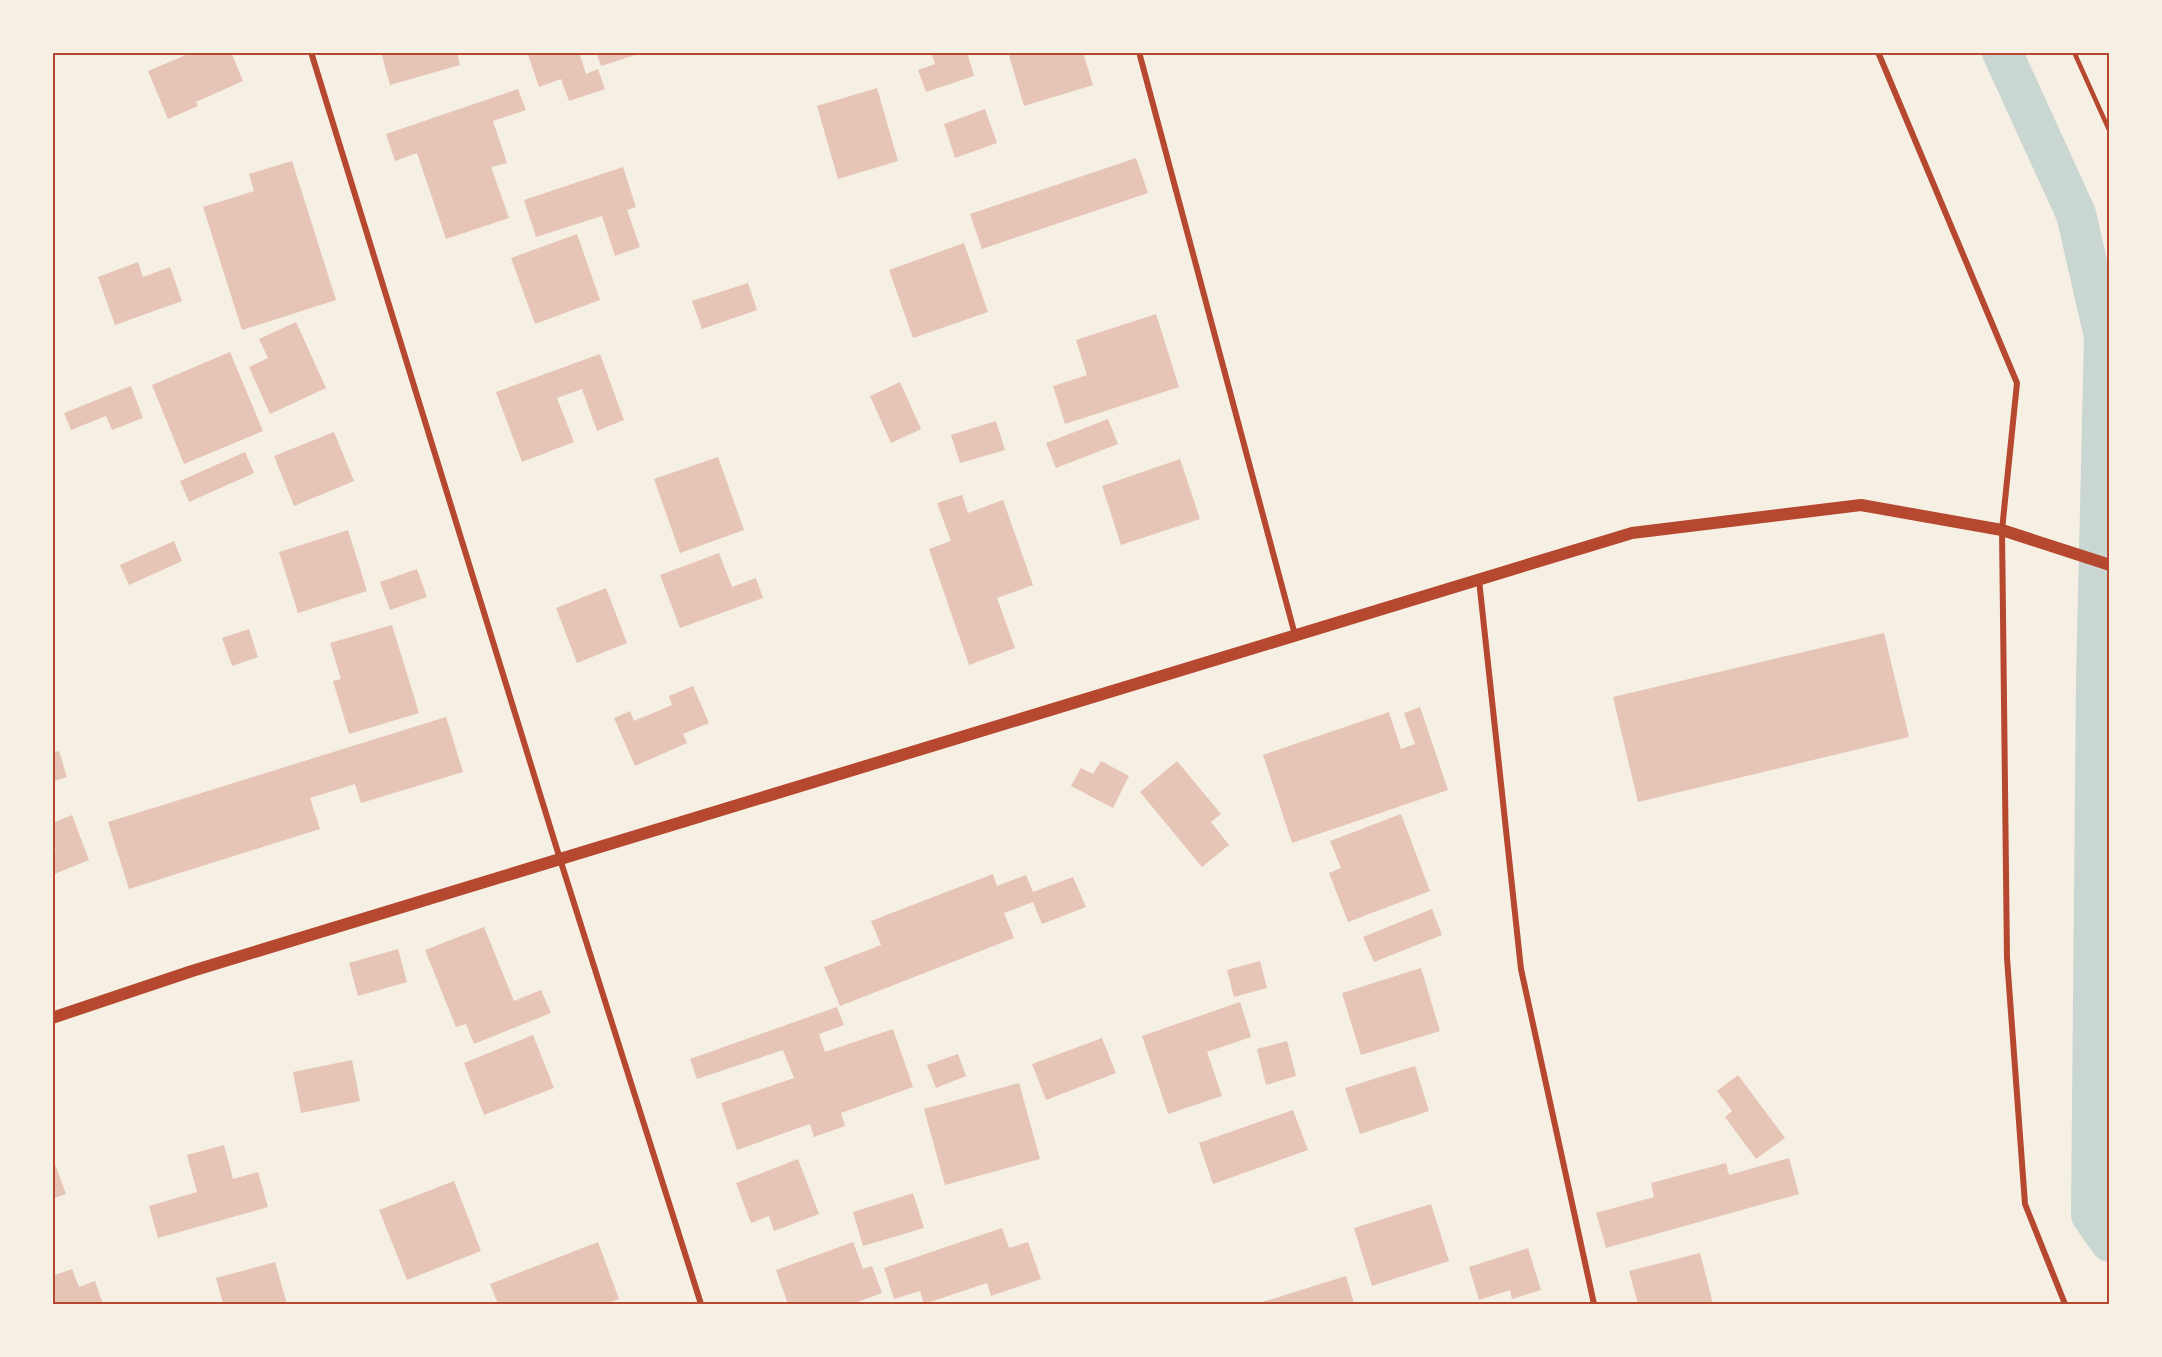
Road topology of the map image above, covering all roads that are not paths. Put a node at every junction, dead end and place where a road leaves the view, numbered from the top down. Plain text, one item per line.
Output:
1 (311, 52) edge
2 (1139, 52) edge
3 (1878, 52) edge
4 (2074, 52) edge
5 (2109, 132) edge
6 (2002, 530) junction
7 (2109, 565) edge
8 (1479, 579) junction
9 (1295, 635) junction
10 (560, 859) junction
11 (52, 1018) edge
12 (701, 1305) edge
13 (1594, 1305) edge
14 (2065, 1305) edge

1 - 10 street
2 - 9 street
3 - 6 street
4 - 5 lane
6 - 7 main road
6 - 8 main road
6 - 14 street
8 - 9 main road
8 - 13 street
9 - 10 main road
10 - 11 main road
10 - 12 street

